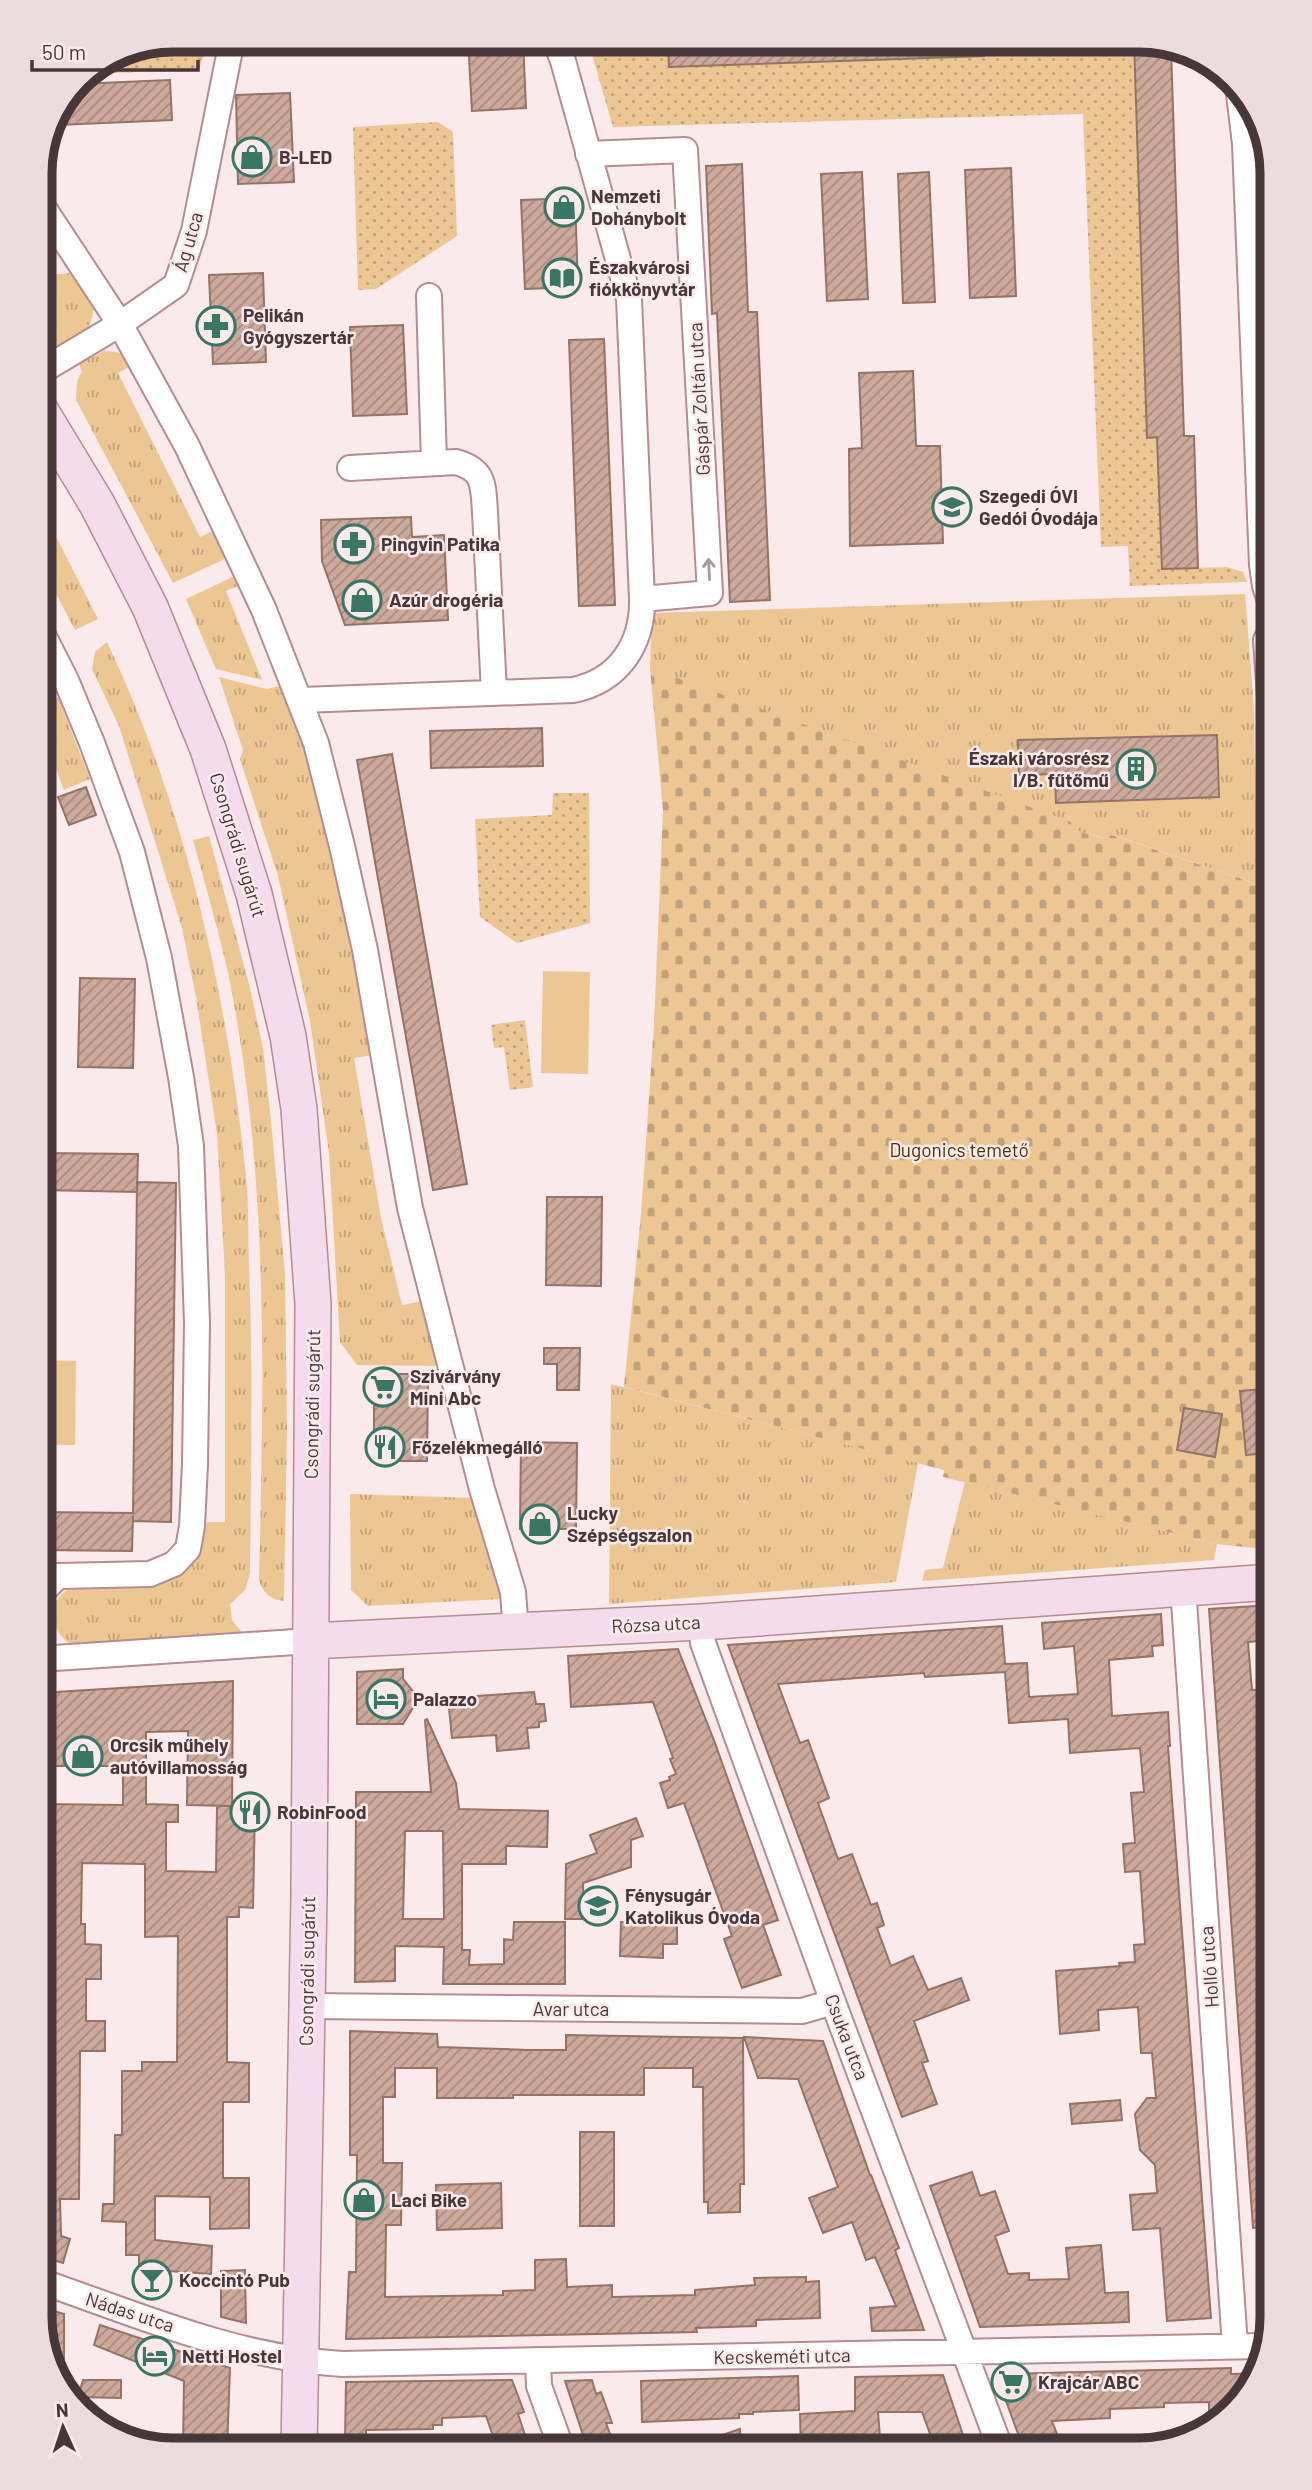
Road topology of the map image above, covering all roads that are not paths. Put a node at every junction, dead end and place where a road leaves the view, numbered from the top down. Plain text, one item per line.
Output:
1 (230, 52) edge
2 (560, 52) edge
3 (1241, 110) edge
4 (588, 154) junction
5 (53, 223) edge
6 (429, 296) dead end
7 (120, 324) junction
8 (53, 364) edge
9 (53, 431) edge
10 (434, 463) junction
11 (350, 468) dead end
12 (1260, 515) edge
13 (642, 599) junction
14 (53, 654) edge
15 (495, 693) junction
16 (301, 700) junction
17 (52, 1582) edge
18 (1260, 1583) edge
19 (1183, 1587) junction
20 (701, 1622) junction
21 (516, 1632) junction
22 (310, 1641) junction
23 (52, 1658) edge
24 (833, 2002) junction
25 (307, 2006) junction
26 (52, 2285) edge
27 (1235, 2346) junction
28 (1256, 2346) edge
29 (965, 2353) junction
30 (538, 2360) junction
31 (301, 2361) junction
32 (299, 2437) edge
33 (557, 2437) edge
34 (996, 2438) edge

1 - 7 street, Ág utca
2 - 4 street
3 - 12 street
4 - 13 street
13 -> 4 street, Gáspár Zoltán utca
5 - 7 street
6 - 10 street
7 - 8 street, Ág utca
7 - 16 street
9 - 22 main road, Csongrádi sugárút
10 - 11 street
10 - 15 street
13 - 15 street
14 - 17 street
15 - 16 street
16 - 21 street
18 - 19 main road, Rózsa utca
19 - 20 main road, Rózsa utca
19 - 27 street, Holló utca
20 - 21 main road, Rózsa utca
20 - 24 street, Csuka utca
21 - 22 main road, Rózsa utca
22 - 23 street, Rózsa utca
22 - 25 main road, Csongrádi sugárút
24 - 25 street, Avar utca
24 - 29 street, Csuka utca
25 - 31 main road, Csongrádi sugárút
26 - 31 street, Nádas utca
27 - 28 street, Kecskeméti utca
27 - 29 street, Kecskeméti utca
29 - 30 street, Kecskeméti utca
29 - 34 street, Csuka utca
30 - 31 street, Kecskeméti utca
30 - 33 street
31 - 32 main road, Csongrádi sugárút

